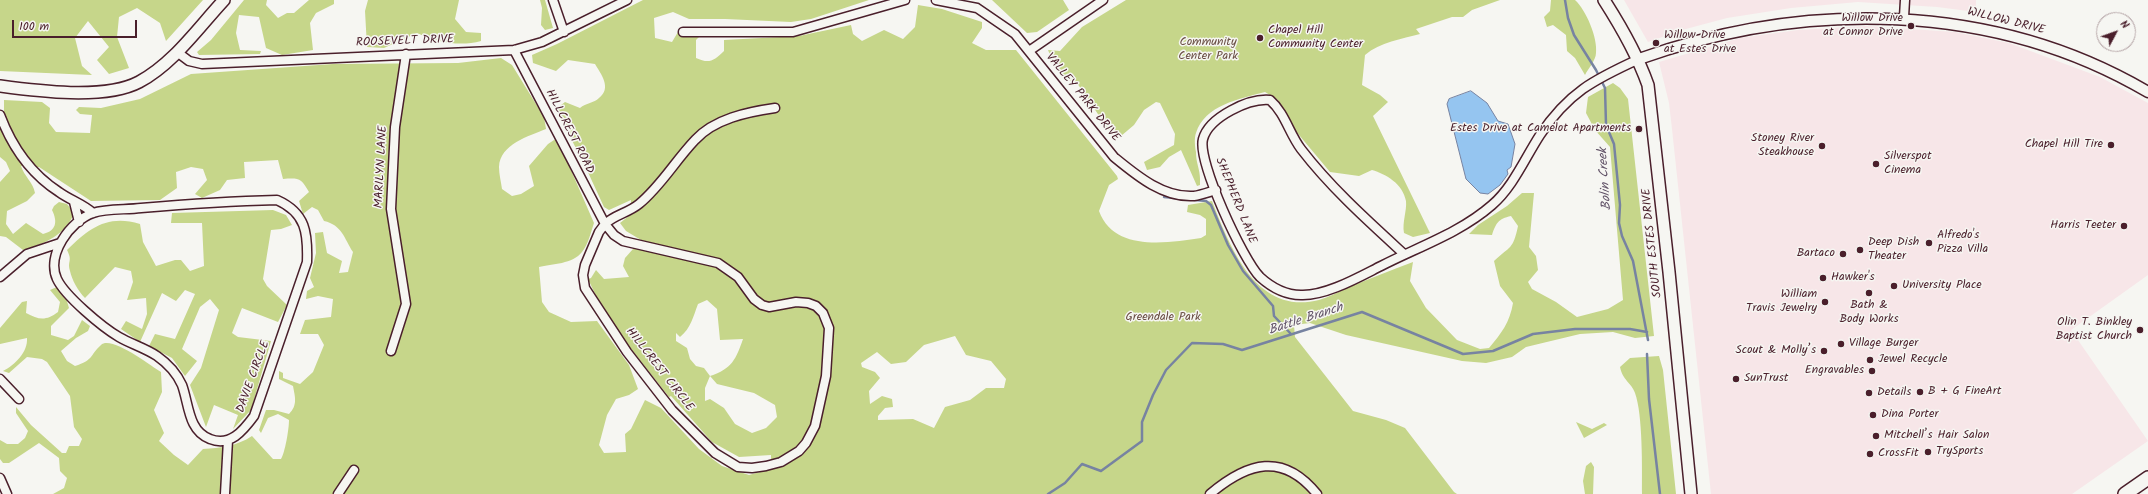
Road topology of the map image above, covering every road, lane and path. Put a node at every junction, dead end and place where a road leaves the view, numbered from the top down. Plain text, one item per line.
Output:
1 (224, 0) edge
2 (553, 0) edge
3 (627, 0) edge
4 (905, 0) edge
5 (936, 0) edge
6 (1103, 0) edge
7 (1604, 0) edge
8 (1905, 0) edge
9 (1904, 17) junction
10 (564, 32) junction
11 (683, 32) dead end
12 (514, 50) junction
13 (1029, 51) junction
14 (177, 52) junction
15 (406, 54) junction
16 (1639, 59) junction
17 (0, 86) edge
18 (2148, 92) edge
19 (775, 108) dead end
20 (0, 115) edge
21 (1216, 190) junction
22 (74, 202) junction
23 (93, 213) junction
24 (79, 222) junction
25 (605, 224) junction
26 (60, 243) junction
27 (1404, 254) junction
28 (0, 277) edge
29 (391, 351) dead end
30 (0, 379) edge
31 (19, 398) dead end
32 (228, 440) junction
33 (354, 470) dead end
34 (0, 478) edge
35 (2148, 478) edge
36 (7, 494) edge
37 (225, 494) edge
38 (338, 494) edge
39 (1210, 494) edge
40 (1318, 494) edge
41 (1691, 494) edge
42 (2125, 494) edge

1 - 14 main road
2 - 10 street
3 - 10 street, ROOSEVELT DRIVE
4 - 11 street
5 - 13 street, VALLEY PARK DRIVE
6 - 13 street
7 - 16 main road, SOUTH ESTES DRIVE
8 - 9 street
9 - 16 street, WILLOW DRIVE
9 - 18 street, WILLOW DRIVE
10 - 12 street, ROOSEVELT DRIVE
12 - 15 street, ROOSEVELT DRIVE
12 - 25 street, HILLCREST ROAD
13 - 21 street, VALLEY PARK DRIVE
14 - 15 street, ROOSEVELT DRIVE
14 - 17 main road
15 - 29 street, MARILYN LANE
16 - 27 street, SHEPHERD LANE
16 - 41 main road, SOUTH ESTES DRIVE
19 - 25 street
20 - 22 street
21 - 27 street, SHEPHERD LANE
21 - 27 street, SHEPHERD LANE
22 - 23 street
22 - 24 street
23 - 24 street, DAVIE CIRCLE
23 - 32 street, DAVIE CIRCLE
24 - 26 street, DAVIE CIRCLE
25 - 25 street, HILLCREST CIRCLE
26 - 28 street
26 - 32 street, DAVIE CIRCLE
30 - 31 street
32 - 37 street
33 - 38 street
34 - 36 street
35 - 42 highway
39 - 40 street

